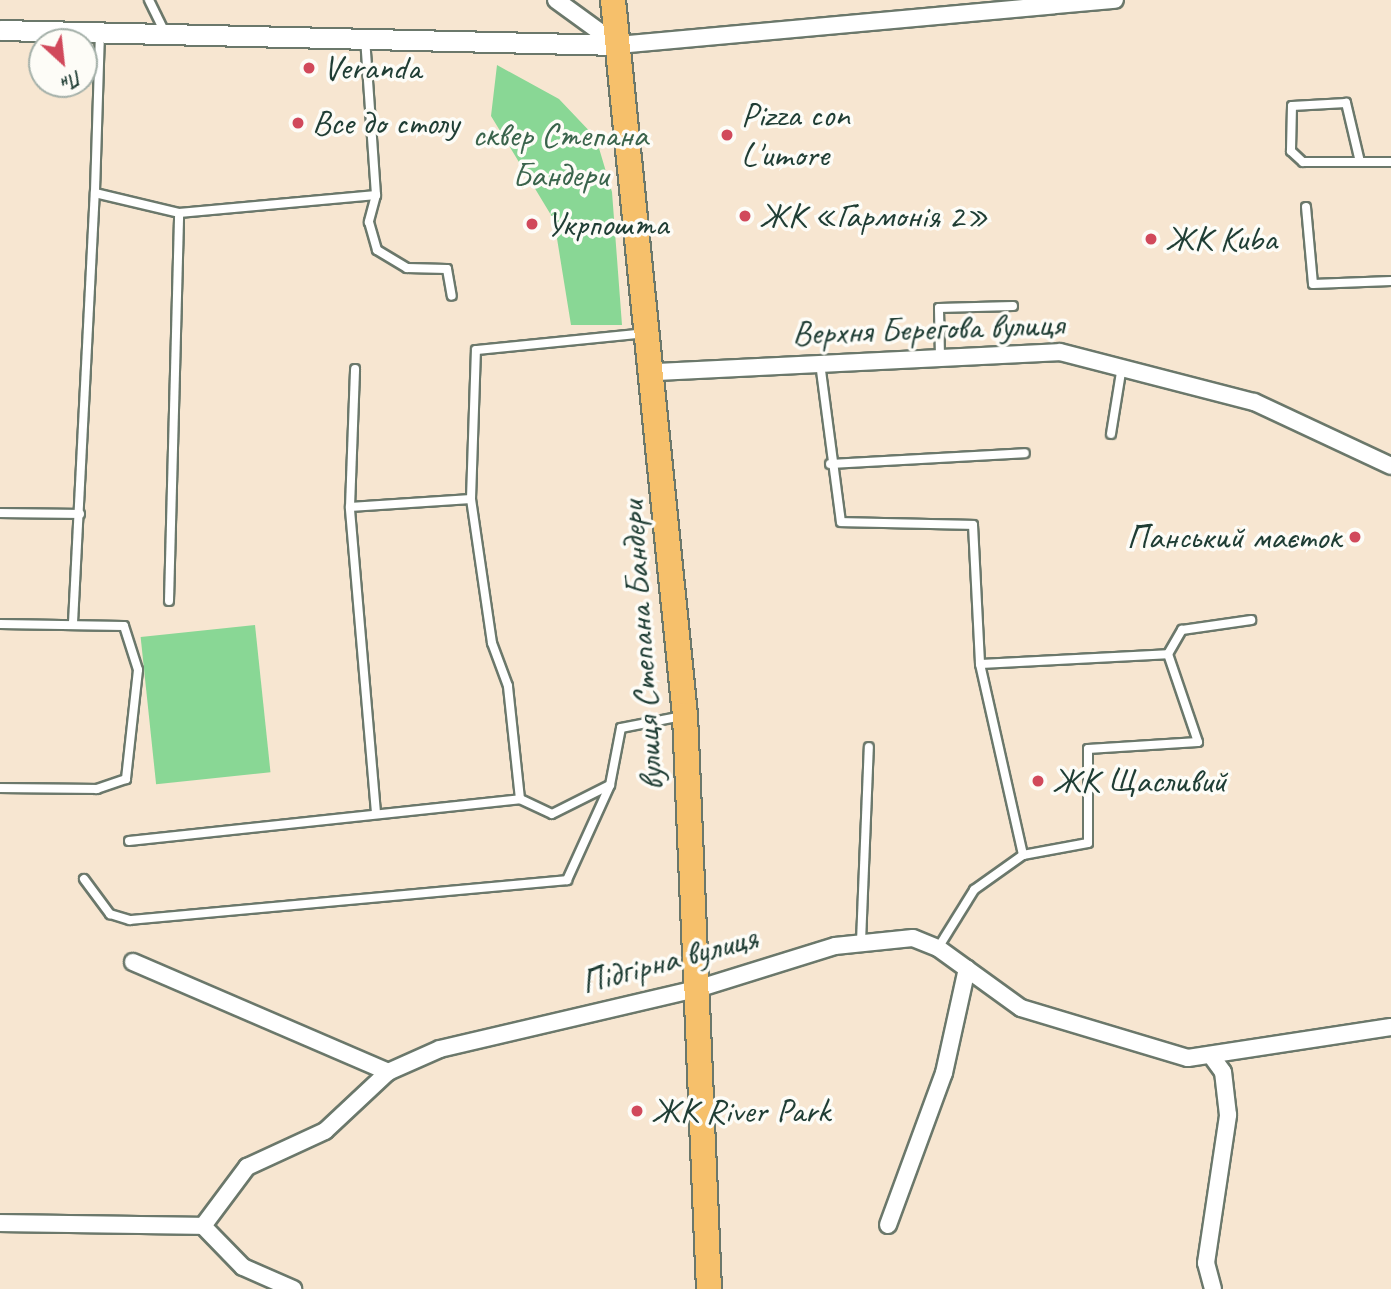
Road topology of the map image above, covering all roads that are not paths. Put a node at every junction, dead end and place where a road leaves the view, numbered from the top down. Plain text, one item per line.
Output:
1 (556, 0) edge
2 (613, 0) edge
3 (1115, 0) edge
4 (153, 2) edge
5 (0, 30) edge
6 (100, 32) junction
7 (165, 33) junction
8 (365, 36) junction
9 (618, 44) junction
10 (1360, 162) junction
11 (1391, 162) edge
12 (95, 193) junction
13 (376, 195) junction
14 (1306, 207) dead end
15 (179, 213) junction
16 (1391, 281) edge
17 (452, 296) dead end
18 (1013, 306) dead end
19 (651, 333) junction
20 (940, 357) junction
21 (820, 363) junction
22 (355, 369) dead end
23 (655, 372) junction
24 (1121, 373) junction
25 (1111, 434) dead end
26 (1025, 453) dead end
27 (830, 464) junction
28 (1391, 466) edge
29 (471, 499) junction
30 (351, 508) junction
31 (0, 513) edge
32 (80, 513) junction
33 (169, 601) dead end
34 (1251, 620) dead end
35 (73, 623) junction
36 (0, 624) edge
37 (1168, 654) junction
38 (980, 664) junction
39 (685, 715) junction
40 (869, 747) dead end
41 (610, 785) junction
42 (0, 788) edge
43 (520, 799) junction
44 (376, 813) junction
45 (129, 841) dead end
46 (1023, 855) junction
47 (84, 879) dead end
48 (861, 942) junction
49 (938, 948) junction
50 (133, 962) dead end
51 (967, 968) junction
52 (700, 988) junction
53 (1391, 1027) edge
54 (1213, 1058) junction
55 (388, 1072) junction
56 (0, 1223) edge
57 (888, 1225) dead end
58 (203, 1226) junction
59 (293, 1289) edge
60 (709, 1289) edge
61 (1213, 1289) edge

1 - 9 street
2 - 9 main road, вулиця Степана Бандери
3 - 9 street
4 - 7 lane
5 - 6 street
6 - 7 street
6 - 12 lane
7 - 8 street
8 - 9 street
8 - 13 lane
9 - 19 main road, вулиця Степана Бандери
10 - 10 lane
10 - 11 lane
12 - 15 lane
12 - 32 lane
13 - 15 lane
13 - 17 lane
14 - 16 lane
15 - 33 lane
18 - 20 lane
19 - 23 main road, вулиця Степана Бандери
19 - 29 lane
20 - 21 street, Верхня Берегова вулиця
20 - 24 street, Верхня Берегова вулиця
21 - 23 street, Верхня Берегова вулиця
21 - 27 lane
22 - 30 lane
23 - 39 main road, вулиця Степана Бандери
24 - 25 lane
24 - 28 street, Верхня Берегова вулиця
26 - 27 lane
27 - 38 lane
29 - 30 lane
29 - 43 lane
30 - 44 lane
31 - 32 lane
32 - 35 lane
34 - 37 lane
35 - 36 lane
35 - 42 lane
37 - 38 lane
37 - 46 lane
38 - 46 lane
39 - 41 lane
39 - 52 main road, вулиця Степана Бандери
40 - 48 lane
41 - 43 lane
41 - 47 lane
43 - 44 lane
44 - 45 lane
46 - 49 lane
48 - 49 street, Підгірна вулиця
48 - 52 street, Підгірна вулиця
49 - 51 street, Підгірна вулиця
50 - 55 street
51 - 54 street, Підгірна вулиця
51 - 57 street
52 - 55 street, Підгірна вулиця
52 - 60 main road, вулиця Степана Бандери
53 - 54 street, Підгірна вулиця
54 - 61 street
55 - 58 street, Підгірна вулиця
56 - 58 street
58 - 59 street

